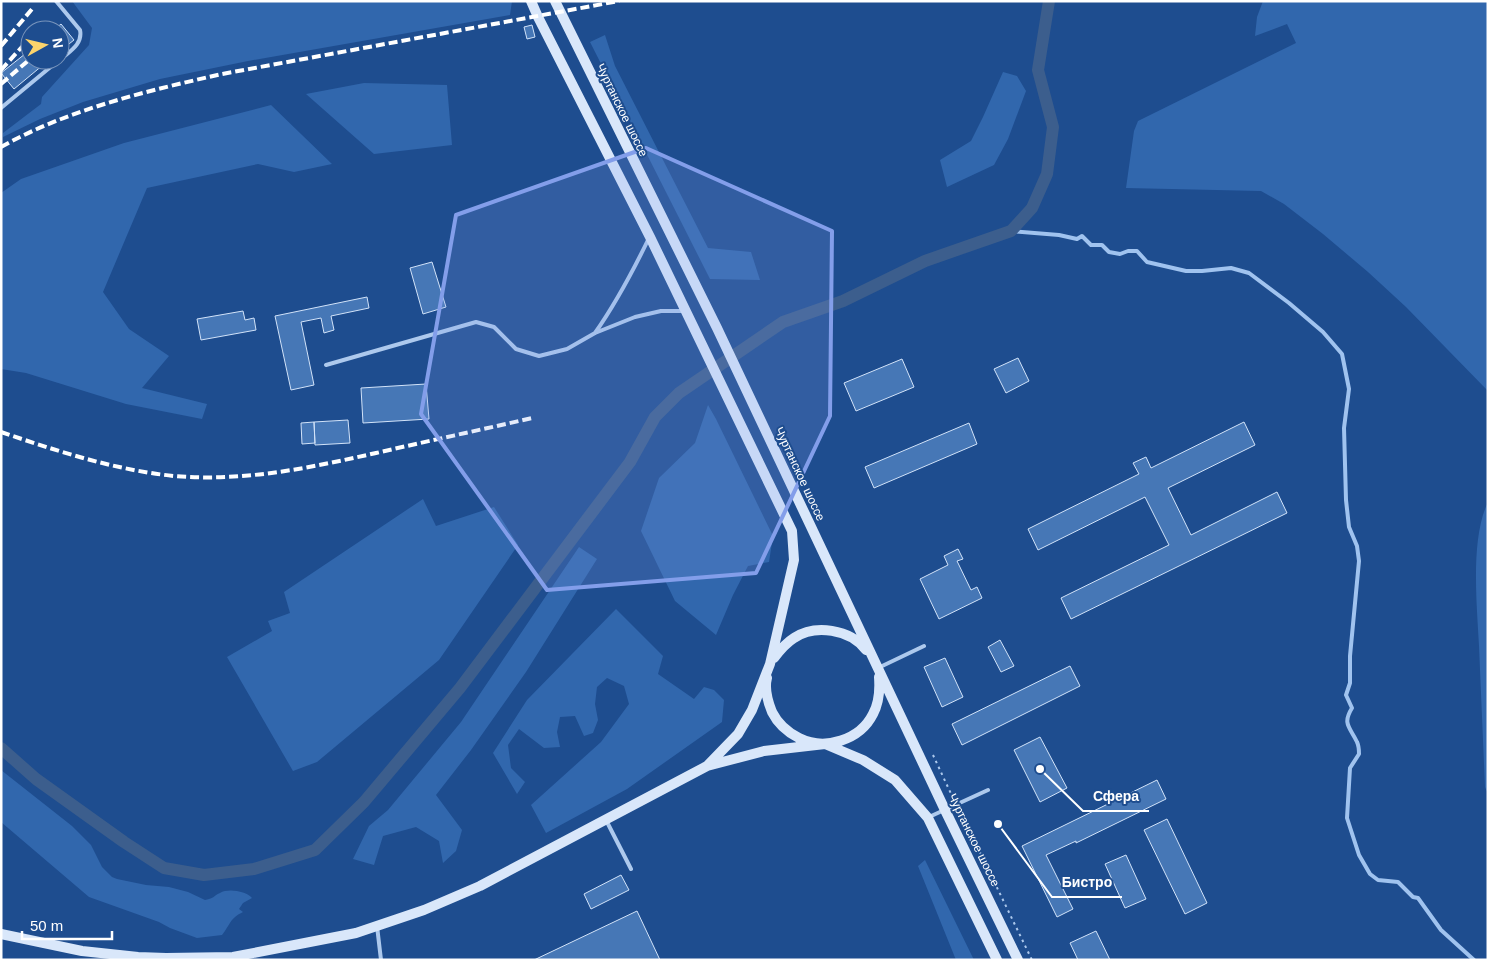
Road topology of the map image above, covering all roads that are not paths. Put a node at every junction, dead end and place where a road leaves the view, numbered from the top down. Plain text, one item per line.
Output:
1 (56, 1) edge
2 (531, 1) edge
3 (555, 1) edge
4 (70, 51) edge
5 (48, 70) edge
6 (1, 108) edge
7 (650, 237) junction
8 (685, 311) junction
9 (595, 333) junction
10 (326, 364) dead end
11 (924, 646) dead end
12 (770, 664) junction
13 (876, 664) junction
14 (825, 744) junction
15 (707, 766) junction
16 (988, 790) dead end
17 (945, 810) junction
18 (928, 818) junction
19 (606, 820) junction
20 (631, 869) dead end
21 (376, 926) junction
22 (1, 934) edge
23 (166, 959) edge
24 (381, 960) edge
25 (997, 960) edge
26 (1018, 960) edge

1 - 4 lane
2 - 7 street
3 - 13 street, Чуртанское шоссе
5 - 6 lane
7 - 8 street
7 - 9 lane
8 - 9 lane
8 - 12 street
9 - 10 lane
11 - 13 lane
12 - 13 street
12 - 14 street
12 - 15 street
13 - 14 street
13 - 17 street, Чуртанское шоссе
14 - 15 street
14 - 18 street
15 - 19 street
16 - 17 lane
17 - 18 lane
17 - 26 street, Чуртанское шоссе
18 - 25 street
19 - 20 lane
19 - 21 street
21 - 23 street
21 - 24 lane
22 - 23 street

